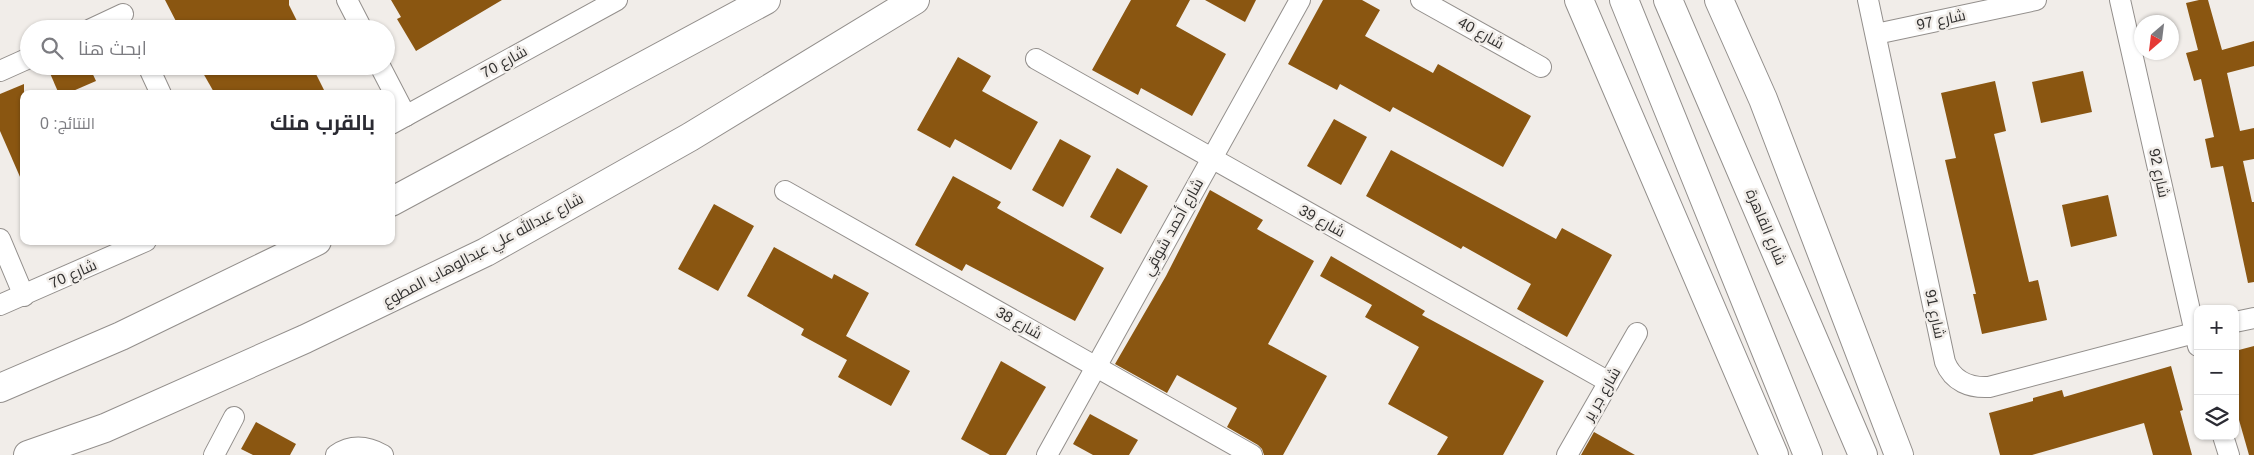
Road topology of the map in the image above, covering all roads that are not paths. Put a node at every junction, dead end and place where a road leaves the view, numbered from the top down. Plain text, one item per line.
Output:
1 (347, 0) edge
2 (766, 0) edge
3 (915, 0) edge
4 (1300, 0) edge
5 (1421, 0) edge
6 (1579, 0) edge
7 (1624, 0) edge
8 (1668, 0) edge
9 (1719, 0) edge
10 (1868, 0) edge
11 (2036, 0) edge
12 (2120, 0) edge
13 (604, 3) edge
14 (123, 14) edge
15 (110, 20) edge
16 (357, 20) edge
17 (1876, 34) junction
18 (1036, 59) dead end
19 (20, 62) edge
20 (1541, 67) dead end
21 (0, 71) edge
22 (152, 75) edge
23 (383, 75) edge
24 (159, 90) edge
25 (388, 90) edge
26 (398, 120) edge
27 (1212, 158) junction
28 (785, 191) dead end
29 (395, 200) edge
30 (0, 239) edge
31 (137, 245) edge
32 (309, 245) edge
33 (24, 296) junction
34 (0, 305) edge
35 (2254, 318) edge
36 (2239, 321) edge
37 (2194, 328) edge
38 (1637, 332) dead end
39 (2194, 337) edge
40 (1096, 366) junction
41 (1609, 382) junction
42 (0, 388) edge
43 (234, 417) dead end
44 (105, 428) junction
45 (2224, 440) edge
46 (28, 455) edge
47 (62, 455) edge
48 (214, 455) edge
49 (336, 455) edge
50 (383, 455) edge
51 (1047, 455) edge
52 (1252, 455) edge
53 (1567, 455) edge
54 (1774, 455) edge
55 (1808, 455) edge
56 (1863, 455) edge
57 (1899, 455) edge
58 (2229, 455) edge

1 - 16 street
2 - 29 main road
3 - 44 main road, شارع عبدالله علي عبدالوهاب المطوع
4 - 27 street, شارع أحمد شوقي
5 - 20 street, شارع 40
6 - 54 main road
7 - 55 main road
8 - 56 main road, شارع القاهرة
9 - 57 main road
10 - 17 street, شارع 91
11 - 17 street, شارع 97
12 - 37 street, شارع 92
13 - 26 street, شارع 70
14 - 15 street
17 - 39 street, شارع 91
18 - 27 street, شارع 39
19 - 21 street
22 - 24 street
23 - 25 street
27 - 40 street, شارع أحمد شوقي
27 - 41 street, شارع 39
28 - 40 street, شارع 38
30 - 33 street
31 - 33 street, شارع 70
32 - 42 main road
33 - 34 street, شارع 70
35 - 36 street
38 - 41 street, شارع جر ير
40 - 51 street, شارع أحمد شوقي
40 - 52 street, شارع 38
41 - 53 street, شارع جر ير
43 - 48 street
44 - 46 main road, شارع عبدالله علي عبدالوهاب المطوع
44 - 47 main road
45 - 58 street
49 - 50 street

